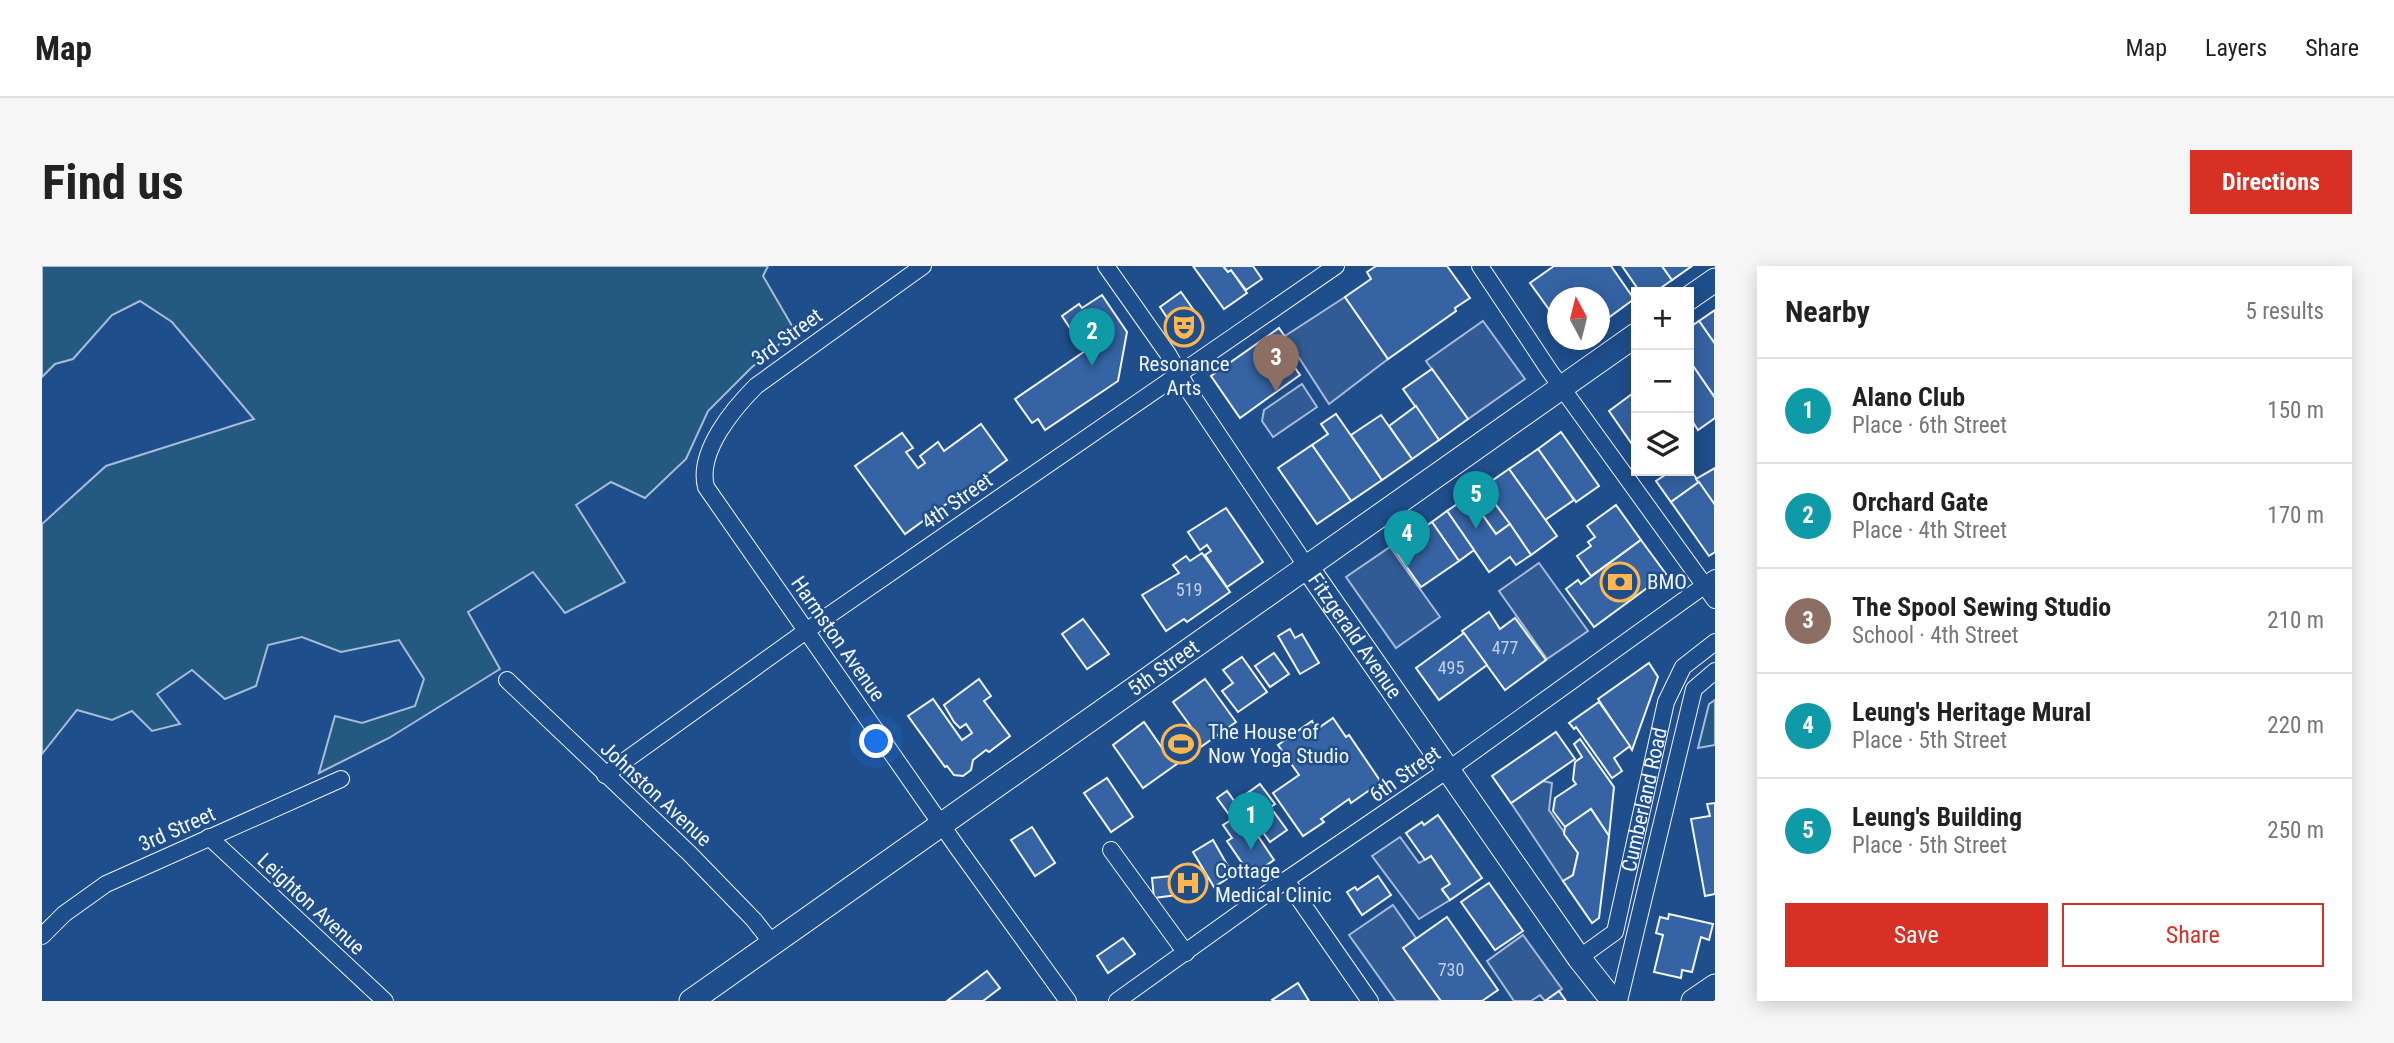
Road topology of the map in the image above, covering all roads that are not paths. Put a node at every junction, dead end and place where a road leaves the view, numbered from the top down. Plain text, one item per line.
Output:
1 (923, 266) edge
2 (1106, 266) edge
3 (1336, 266) edge
4 (1480, 266) edge
5 (1715, 280) edge
6 (1694, 295) edge
7 (1631, 339) edge
8 (1180, 375) junction
9 (1562, 387) junction
10 (704, 468) joint
11 (1307, 567) junction
12 (1710, 582) edge
13 (1715, 600) edge
14 (806, 631) junction
15 (1715, 642) edge
16 (1715, 671) edge
17 (507, 680) dead end
18 (1449, 769) junction
19 (605, 775) junction
20 (341, 779) dead end
21 (942, 824) junction
22 (209, 837) junction
23 (1111, 850) dead end
24 (1286, 880) junction
25 (42, 936) edge
26 (772, 943) junction
27 (1186, 953) junction
28 (1579, 958) junction
29 (1715, 986) edge
30 (1608, 997) edge
31 (385, 1001) edge
32 (691, 1001) edge
33 (1068, 1001) edge
34 (1117, 1001) edge
35 (1370, 1001) edge
36 (1693, 1001) edge

1 - 10 street, 3rd Street
2 - 8 street, Fitzgerald Avenue
3 - 8 street, 4th Street
4 - 9 street
5 - 6 street
7 - 9 street, 5th Street
8 - 11 street, Fitzgerald Avenue
8 - 14 street, 4th Street
9 - 11 street, 5th Street
9 - 12 street
10 - 14 street, Harmston Avenue
11 - 18 street, Fitzgerald Avenue
11 - 21 street, 5th Street
12 - 13 street
12 - 18 street, 6th Street
14 - 19 street, 4th Street
14 - 21 street, Harmston Avenue
15 - 28 street, Cumberland Road
16 - 30 street, Cumberland Road
17 - 19 street, Johnston Avenue
18 - 24 street, 6th Street
18 - 28 street, Fitzgerald Avenue
19 - 26 street, Johnston Avenue
20 - 22 street, 3rd Street
21 - 26 street, 5th Street
21 - 33 street, Harmston Avenue
22 - 25 street, 3rd Street
22 - 31 street, Leighton Avenue
23 - 27 street
24 - 27 street, 6th Street
24 - 35 street
26 - 32 street, 5th Street
27 - 34 street, 6th Street
28 - 30 street, Fitzgerald Avenue
29 - 36 street

